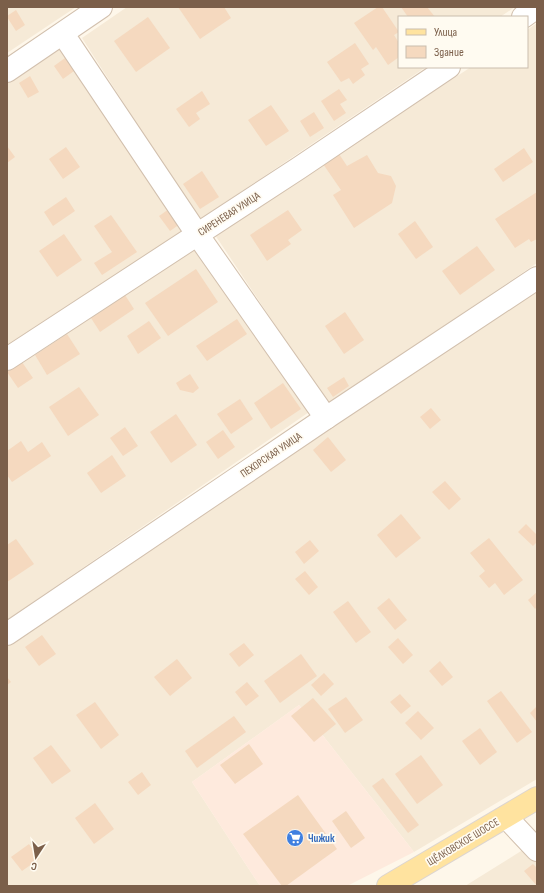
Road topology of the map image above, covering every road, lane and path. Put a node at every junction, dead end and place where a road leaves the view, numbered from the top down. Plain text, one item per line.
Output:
1 (102, 7) edge
2 (537, 7) edge
3 (524, 16) edge
4 (63, 34) junction
5 (448, 68) edge
6 (7, 71) edge
7 (197, 234) junction
8 (537, 278) edge
9 (7, 359) edge
10 (326, 418) junction
11 (7, 634) edge
12 (537, 798) edge
13 (506, 816) junction
14 (537, 850) edge
15 (388, 886) edge

1 - 4 street
2 - 3 street
4 - 6 street
4 - 7 street
5 - 7 street, СИРЕНЕВАЯ УЛИЦА
7 - 9 street, СИРЕНЕВАЯ УЛИЦА
7 - 10 street
8 - 10 street, ПЕХОРСКАЯ УЛИЦА
10 - 11 street, ПЕХОРСКАЯ УЛИЦА
12 - 13 main road, ЩЁЛКОВСКОЕ ШОССЕ
13 - 14 street
13 - 15 main road, ЩЁЛКОВСКОЕ ШОССЕ

